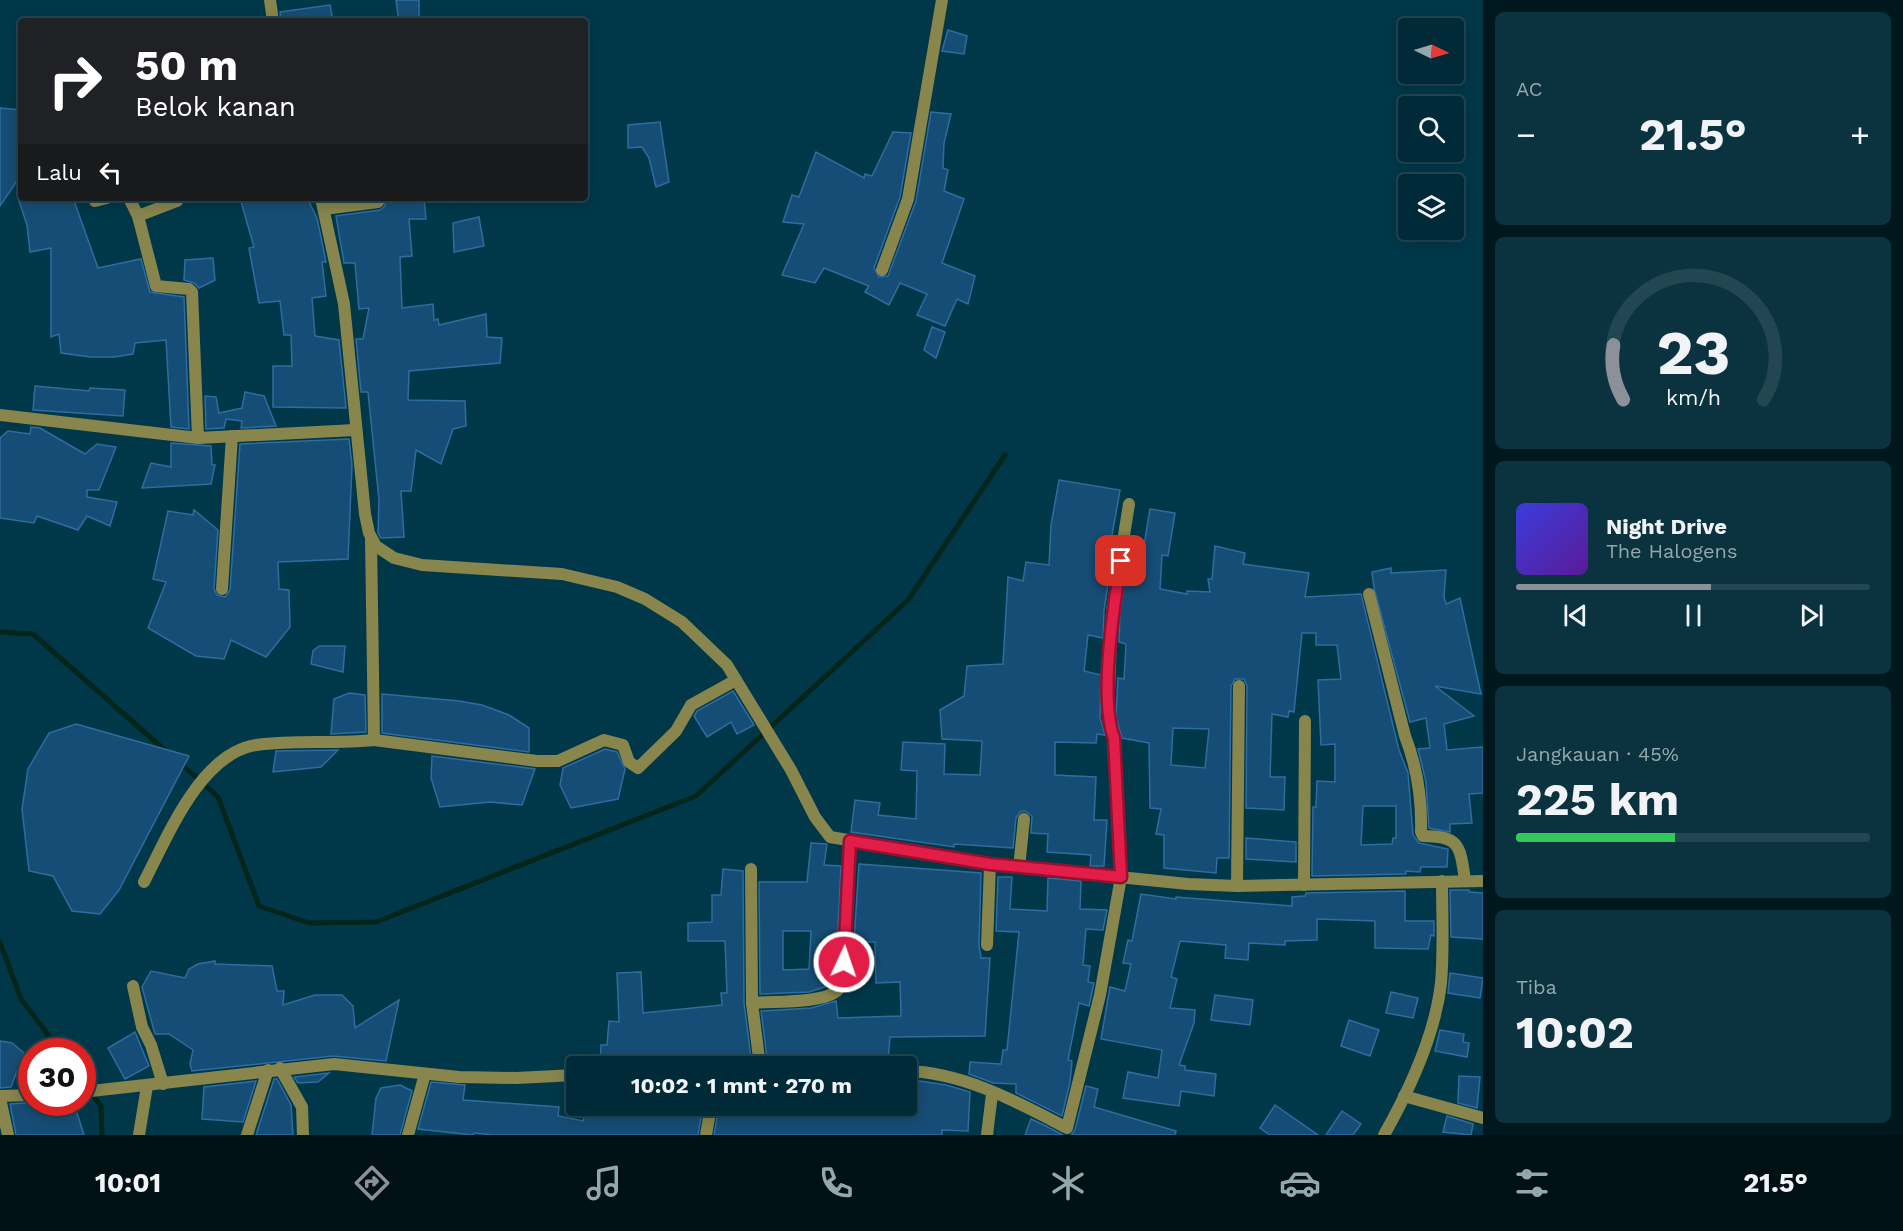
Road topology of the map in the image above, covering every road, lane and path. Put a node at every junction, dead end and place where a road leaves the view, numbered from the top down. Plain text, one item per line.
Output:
1 (270, 0) edge
2 (942, 0) edge
3 (273, 18) edge
4 (130, 201) edge
5 (176, 201) edge
6 (378, 202) dead end
7 (323, 204) edge
8 (138, 216) junction
9 (882, 270) dead end
10 (0, 415) edge
11 (355, 430) junction
12 (232, 436) junction
13 (198, 438) junction
14 (1129, 504) dead end
15 (371, 537) junction
16 (222, 589) dead end
17 (1369, 594) dead end
18 (736, 680) junction
19 (1239, 686) dead end
20 (1305, 721) dead end
21 (375, 740) junction
22 (1024, 819) dead end
23 (850, 841) junction
24 (990, 864) junction
25 (1019, 868) junction
26 (751, 869) dead end
27 (1121, 877) junction
28 (1465, 880) junction
29 (1483, 880) edge
30 (1442, 881) junction
31 (144, 882) dead end
32 (1304, 885) junction
33 (1237, 886) junction
34 (987, 945) dead end
35 (133, 986) dead end
36 (752, 1003) junction
37 (759, 1056) edge
38 (274, 1069) junction
39 (917, 1071) edge
40 (425, 1074) junction
41 (566, 1076) edge
42 (163, 1084) junction
43 (147, 1086) junction
44 (96, 1091) edge
45 (992, 1094) junction
46 (18, 1096) edge
47 (1404, 1096) junction
48 (0, 1097) edge
49 (709, 1116) edge
50 (1483, 1119) edge
51 (1066, 1131) edge
52 (8, 1135) edge
53 (139, 1135) edge
54 (248, 1135) edge
55 (303, 1135) edge
56 (408, 1135) edge
57 (706, 1135) edge
58 (987, 1135) edge
59 (1384, 1135) edge

1 - 3 street
2 - 9 street
4 - 8 street
5 - 8 street
6 - 7 street
7 - 11 street
8 - 13 street
10 - 13 street
11 - 12 street
11 - 15 street
12 - 13 street
12 - 16 street
14 - 27 street
15 - 18 street
15 - 21 street
17 - 28 street
18 - 21 street
18 - 23 street
19 - 33 street
20 - 32 street
21 - 31 street
22 - 25 street
23 - 24 street
23 - 36 street
24 - 25 street
24 - 34 street
25 - 27 street
26 - 36 street
27 - 33 street
27 - 51 street
28 - 29 street
28 - 30 street
30 - 32 street
30 - 47 street
32 - 33 street
35 - 42 street
36 - 37 street
38 - 40 street
38 - 42 street
38 - 54 street
38 - 55 street
39 - 45 street
40 - 41 street
40 - 56 street
42 - 43 street
43 - 44 street
43 - 53 street
45 - 51 street
45 - 58 street
46 - 48 street
47 - 50 street
47 - 59 street
48 - 52 street
49 - 57 street

